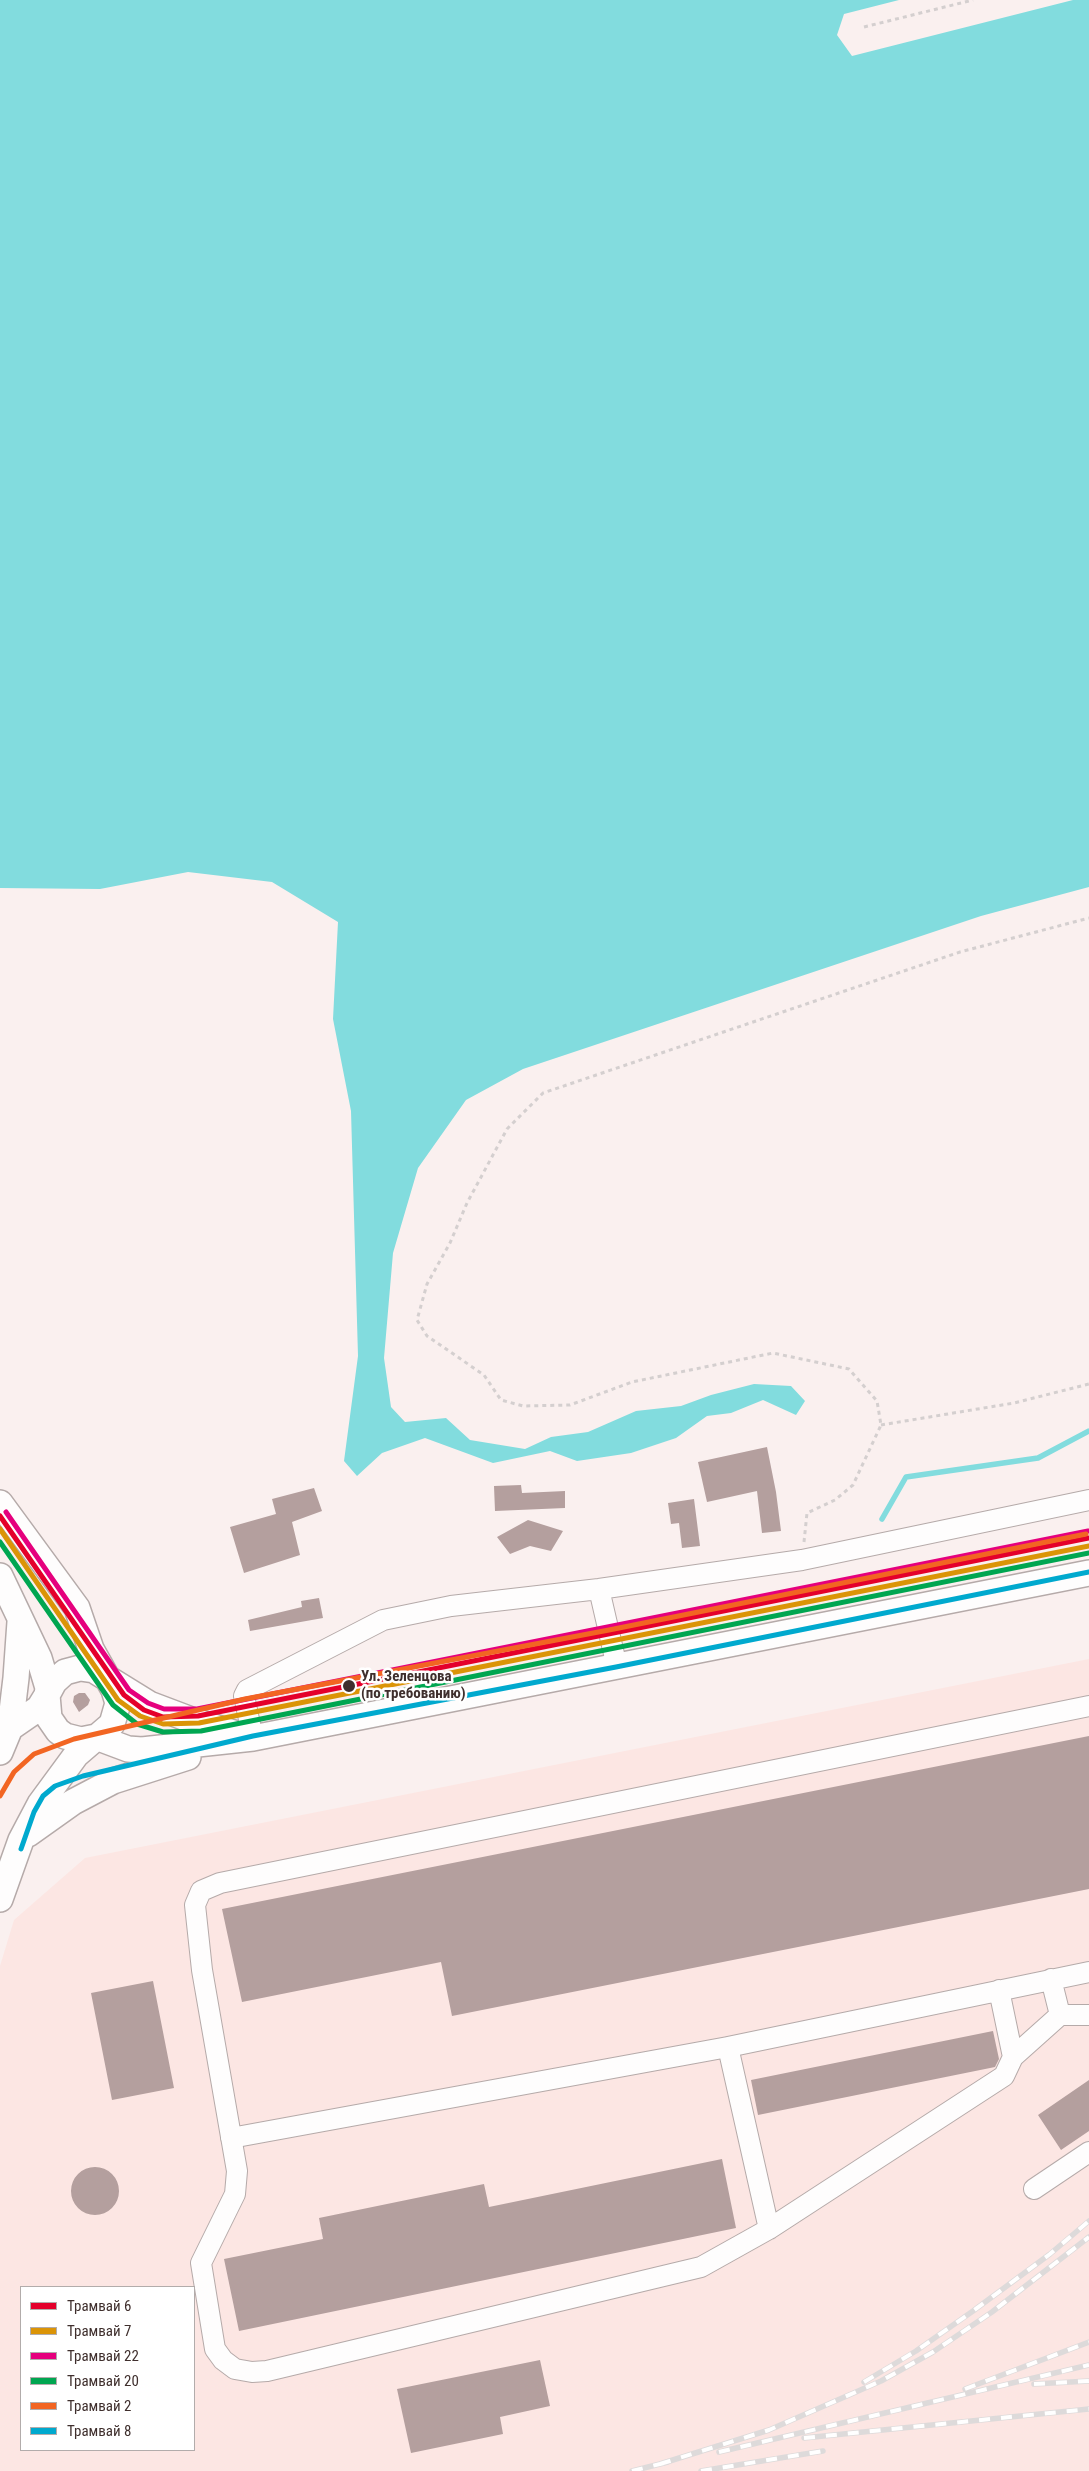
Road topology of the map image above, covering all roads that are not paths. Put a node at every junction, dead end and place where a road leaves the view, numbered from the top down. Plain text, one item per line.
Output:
1 (1089, 1500) edge
2 (0, 1503) edge
3 (1089, 1574) edge
4 (0, 1576) edge
5 (599, 1589) junction
6 (20, 1617) junction
7 (617, 1667) junction
8 (107, 1679) junction
9 (48, 1695) junction
10 (1089, 1706) edge
11 (10, 1728) junction
12 (253, 1738) junction
13 (92, 1739) junction
14 (0, 1752) edge
15 (20, 1840) junction
16 (0, 1899) edge
17 (1089, 1972) edge
18 (1051, 1979) junction
19 (999, 1990) junction
20 (1060, 2015) junction
21 (1089, 2015) edge
22 (728, 2047) junction
23 (1013, 2057) junction
24 (231, 2138) junction
25 (1089, 2152) edge
26 (1034, 2189) dead end
27 (769, 2229) junction

1 - 5 lane
2 - 8 main road
3 - 7 main road
4 - 6 main road
5 - 7 lane
5 - 12 lane
6 - 9 main road
6 - 11 main road
7 - 12 main road
8 - 9 main road
8 - 12 main road
8 - 13 main road
9 - 11 main road
9 - 13 main road
10 - 24 lane
11 - 14 main road
12 - 13 main road
12 - 15 main road
13 - 15 main road
15 - 16 main road
17 - 18 lane
18 - 19 lane
18 - 20 lane
19 - 22 lane
19 - 23 lane
20 - 21 lane
20 - 23 lane
22 - 24 lane
22 - 27 lane
23 - 27 lane
24 - 27 lane
25 - 26 lane

